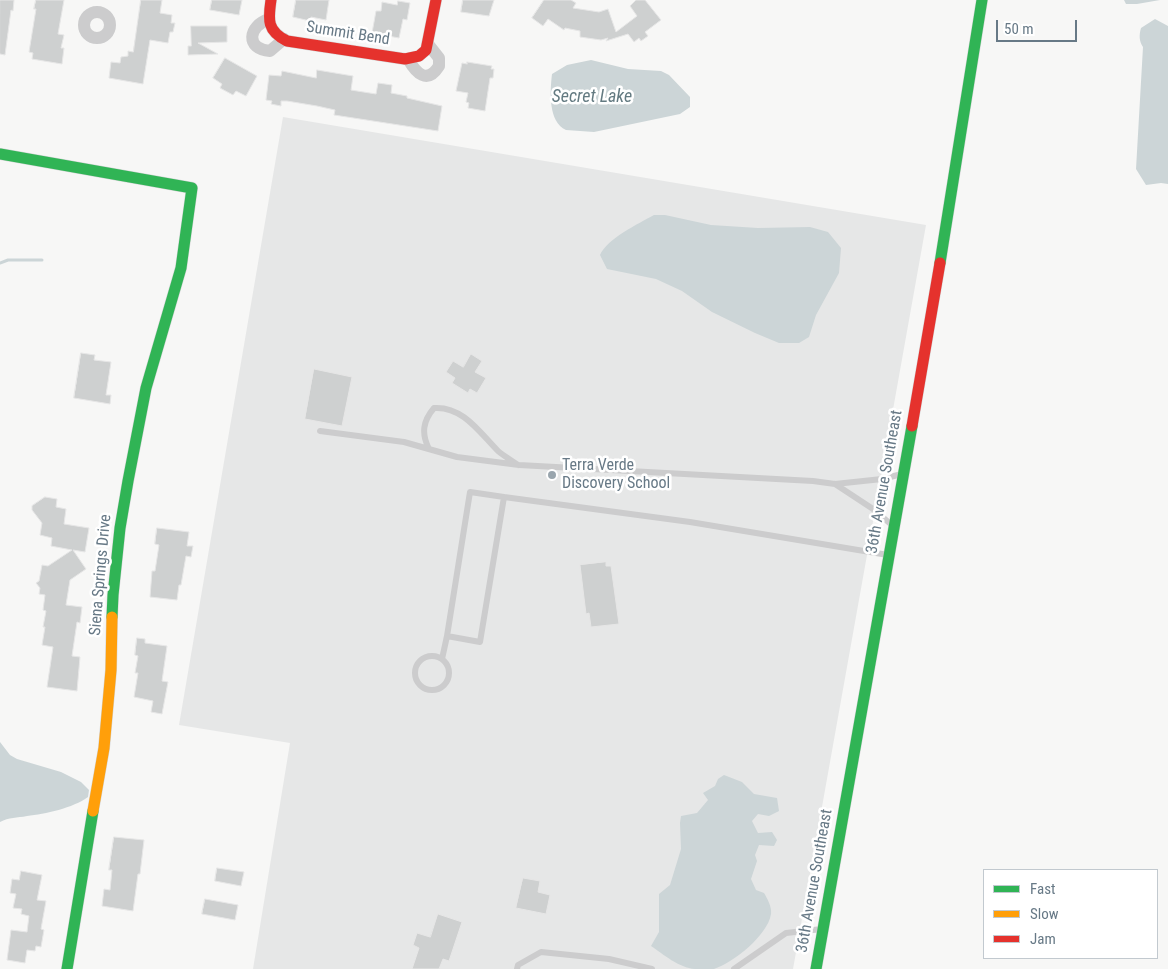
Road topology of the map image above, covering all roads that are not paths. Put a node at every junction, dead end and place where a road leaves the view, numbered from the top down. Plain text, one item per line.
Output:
1 (271, 0) edge
2 (436, 0) edge
3 (982, 0) edge
4 (269, 19) junction
5 (284, 40) junction
6 (428, 44) junction
7 (408, 59) junction
8 (0, 154) edge
9 (320, 431) dead end
10 (429, 449) junction
11 (519, 465) junction
12 (903, 474) junction
13 (835, 484) junction
14 (504, 497) junction
15 (894, 527) junction
16 (890, 555) junction
17 (446, 636) junction
18 (442, 659) junction
19 (823, 929) junction
20 (67, 969) edge
21 (517, 969) edge
22 (652, 969) edge
23 (734, 969) edge
24 (816, 969) edge

1 - 4 street
2 - 6 street
3 - 12 street, 36th Avenue Southeast
4 - 5 street, Summit Bend
4 - 5 street, Summit Bend
5 - 7 street, Summit Bend
6 - 7 street, Summit Bend
6 - 7 street, Summit Bend
8 - 20 street, Siena Springs Drive
9 - 10 lane
10 - 11 lane
10 - 11 lane
11 - 13 lane
12 - 13 lane
12 - 15 street, 36th Avenue Southeast
13 - 15 lane
14 - 16 lane
14 - 17 lane
14 - 17 lane
15 - 16 street, 36th Avenue Southeast
16 - 19 street, 36th Avenue Southeast
17 - 18 lane
18 - 18 lane
19 - 23 lane
19 - 24 street, 36th Avenue Southeast
21 - 22 lane

